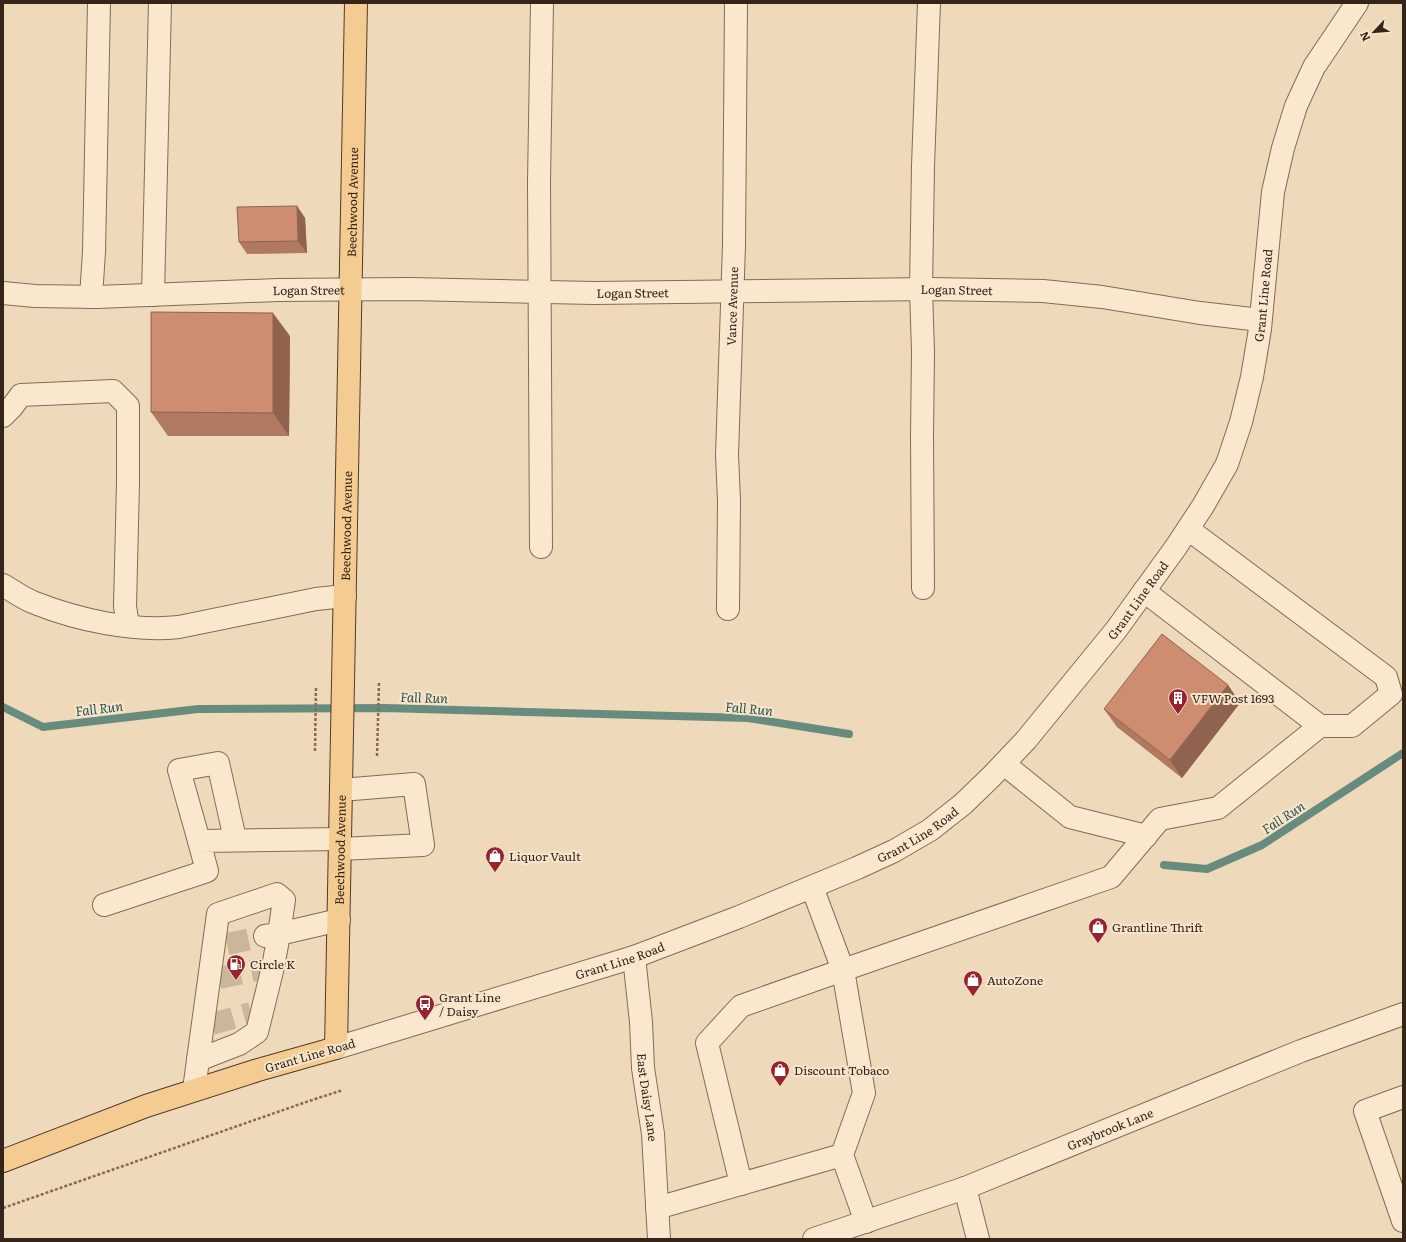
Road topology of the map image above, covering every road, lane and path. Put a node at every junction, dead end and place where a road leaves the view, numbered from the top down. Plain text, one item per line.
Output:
1 (99, 3) edge
2 (160, 3) edge
3 (356, 3) edge
4 (542, 3) edge
5 (736, 3) edge
6 (929, 3) edge
7 (1357, 3) edge
8 (921, 289) junction
9 (350, 290) junction
10 (732, 290) junction
11 (540, 292) junction
12 (3, 293) edge
13 (153, 295) junction
14 (91, 297) junction
15 (1260, 320) junction
16 (3, 416) edge
17 (1188, 529) junction
18 (541, 547) dead end
19 (3, 585) edge
20 (923, 588) dead end
21 (1144, 591) junction
22 (345, 596) junction
23 (728, 609) dead end
24 (128, 626) junction
25 (379, 683) dead end
26 (316, 686) dead end
27 (1320, 726) junction
28 (315, 732) dead end
29 (377, 756) dead end
30 (1004, 764) junction
31 (341, 790) junction
32 (1146, 836) junction
33 (235, 839) junction
34 (199, 840) junction
35 (340, 844) junction
36 (812, 887) junction
37 (104, 905) dead end
38 (339, 920) junction
39 (272, 935) junction
40 (634, 957) junction
41 (843, 970) junction
42 (1403, 1014) edge
43 (336, 1048) junction
44 (198, 1060) junction
45 (194, 1090) junction
46 (343, 1090) dead end
47 (1403, 1097) edge
48 (842, 1155) junction
49 (4, 1159) edge
50 (741, 1184) junction
51 (965, 1188) junction
52 (3, 1208) edge
53 (657, 1208) junction
54 (1403, 1221) edge
55 (866, 1222) junction
56 (659, 1239) edge
57 (814, 1239) edge
58 (978, 1239) edge

1 - 14 street
2 - 13 street
3 - 9 main road, Beechwood Avenue
4 - 11 street
5 - 10 street, Vance Avenue
6 - 8 street
7 - 15 street, Grant Line Road
8 - 10 street, Logan Street
8 - 15 street, Logan Street
8 - 20 street
9 - 11 street, Logan Street
9 - 13 street, Logan Street
9 - 22 main road, Beechwood Avenue
10 - 11 street, Logan Street
10 - 23 street, Vance Avenue
11 - 18 street
12 - 14 street, Logan Street
13 - 14 street, Logan Street
15 - 17 street, Grant Line Road
16 - 24 street
17 - 21 street, Grant Line Road
17 - 27 street
19 - 24 street
21 - 27 street
21 - 30 street, Grant Line Road
22 - 24 street
22 - 31 main road, Beechwood Avenue
25 - 29 path
26 - 28 path
27 - 32 street
30 - 32 street
30 - 36 street, Grant Line Road
31 - 35 main road, Beechwood Avenue
31 - 35 street
32 - 41 street
33 - 34 street
33 - 34 street
33 - 35 street
34 - 37 street
35 - 38 main road, Beechwood Avenue
36 - 40 street, Grant Line Road
36 - 41 street
38 - 39 street
38 - 43 main road, Beechwood Avenue
39 - 44 street
39 - 44 street
40 - 43 street, Grant Line Road
40 - 53 street, East Daisy Lane
41 - 48 street
41 - 50 street
42 - 51 street, Graybrook Lane
43 - 45 main road, Grant Line Road
44 - 45 street
45 - 49 main road, Grant Line Road
46 - 52 path
47 - 54 street
48 - 50 street
48 - 55 street
50 - 53 street
51 - 55 street, Graybrook Lane
51 - 58 street
53 - 56 street, East Daisy Lane
55 - 57 street, Graybrook Lane

